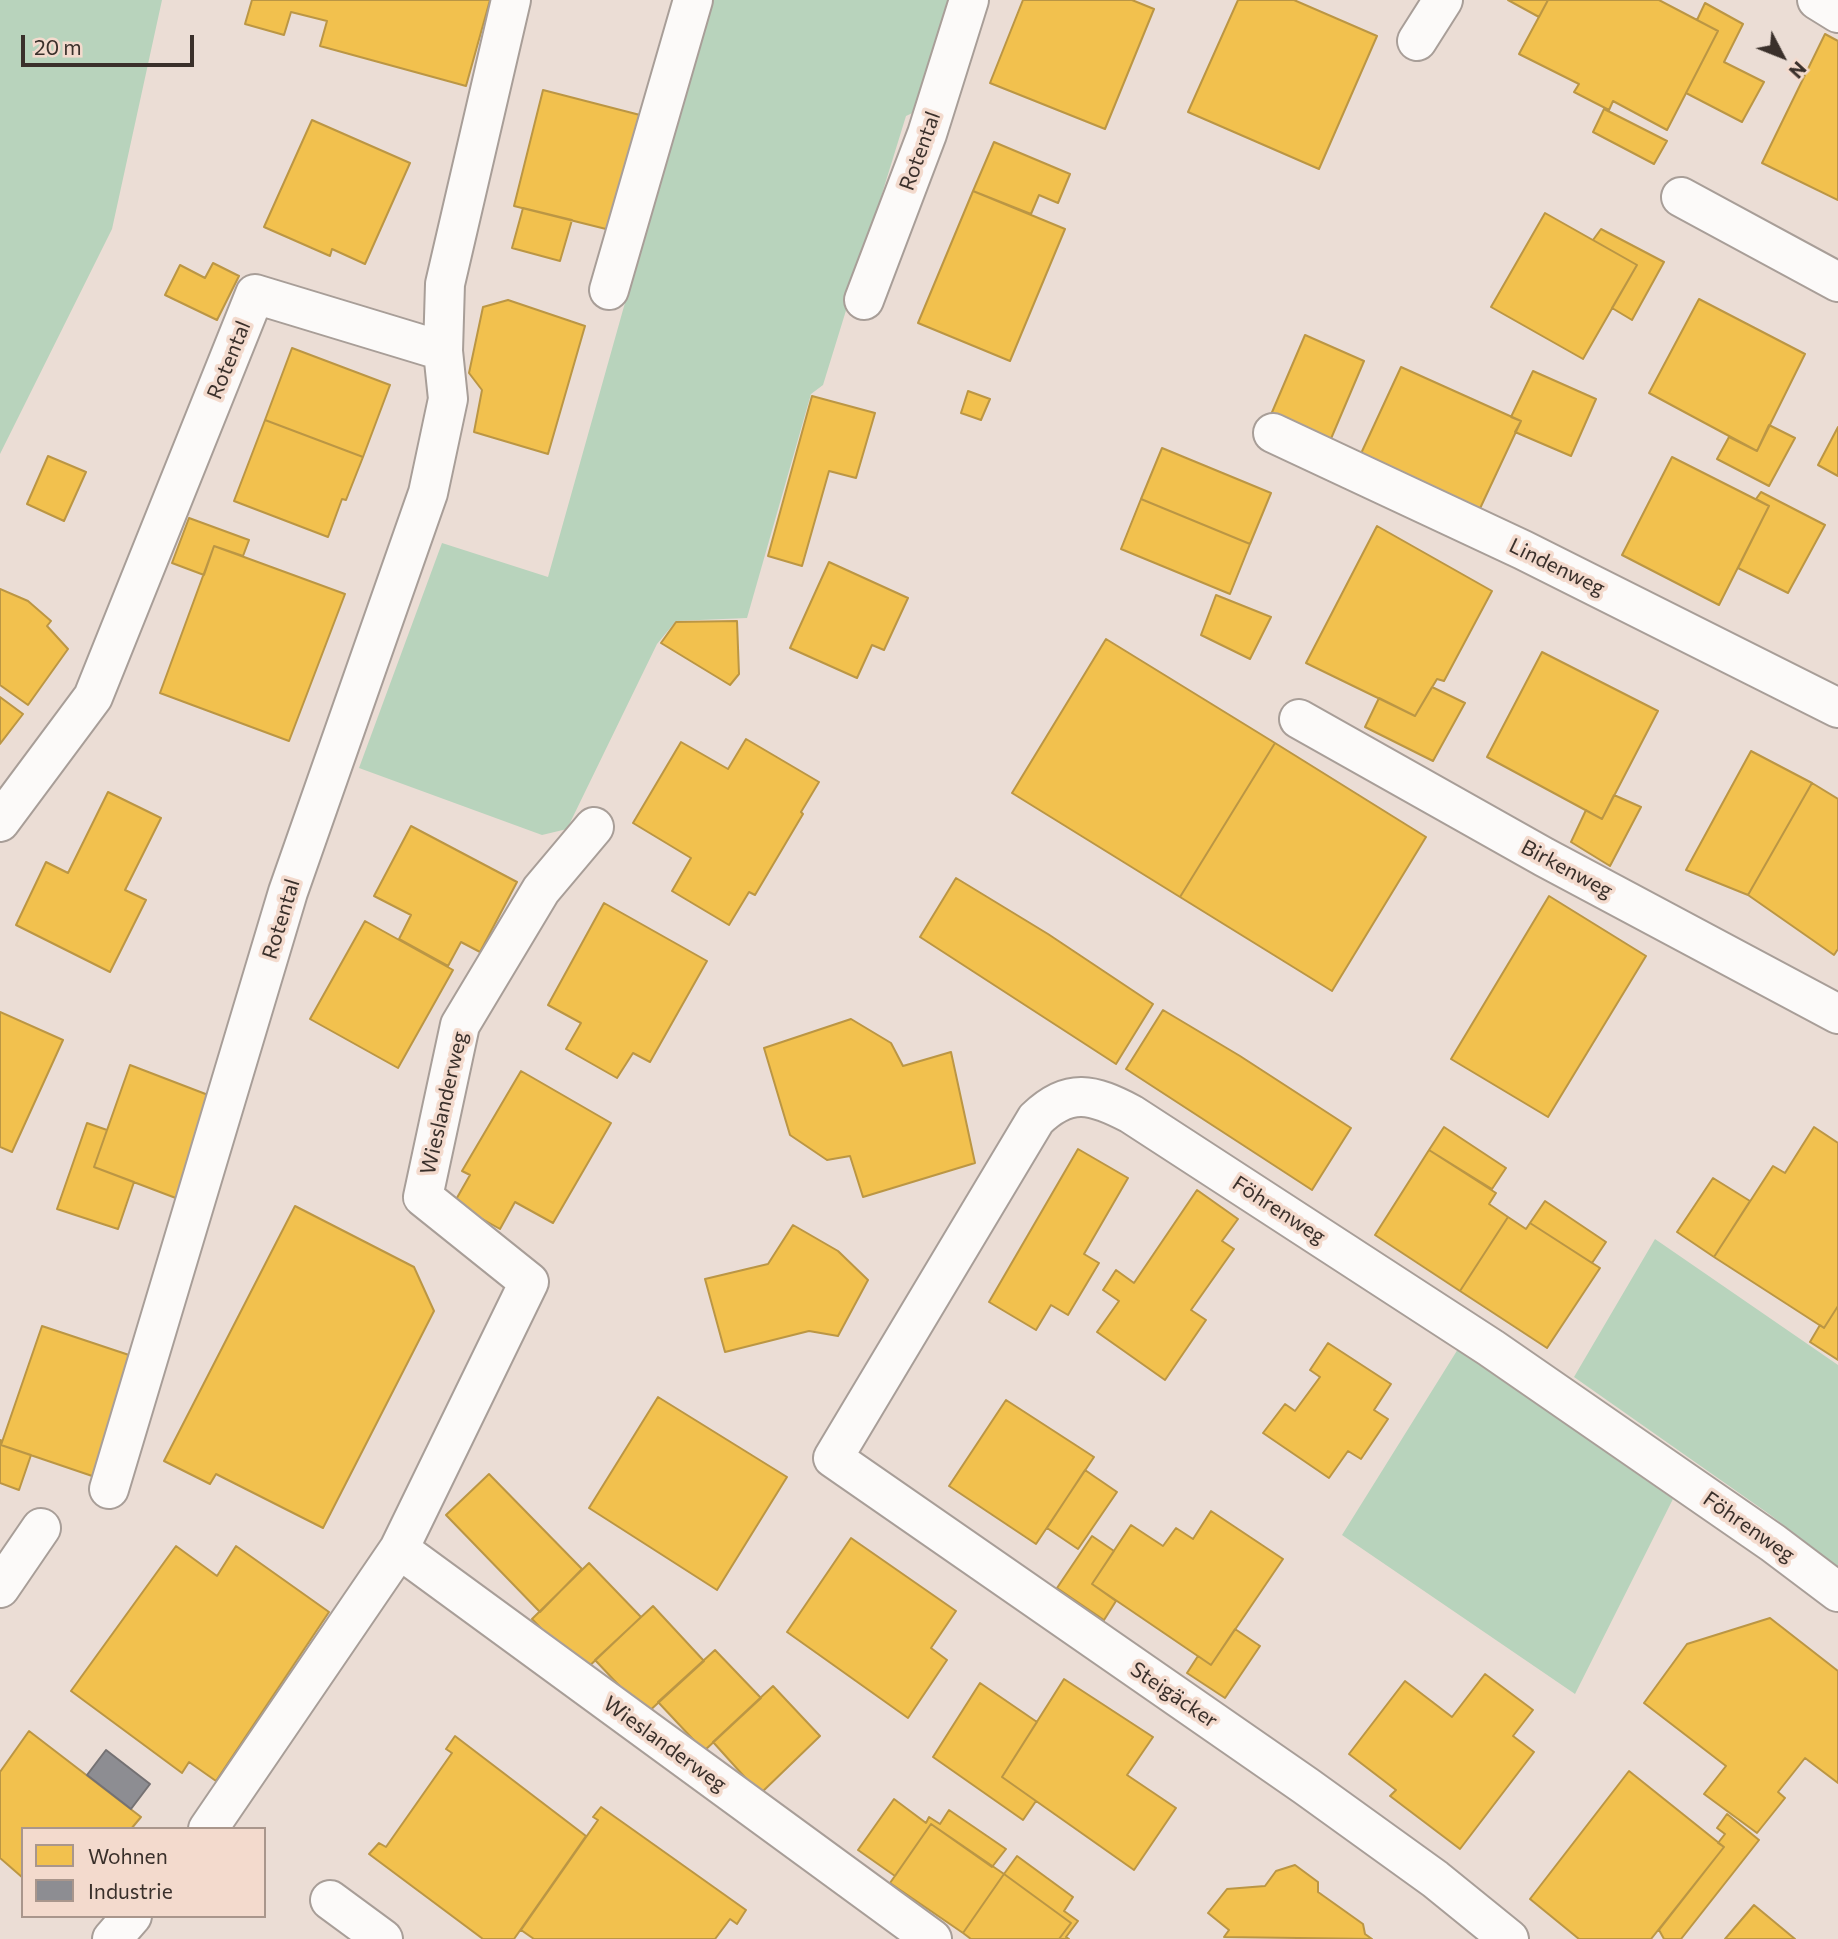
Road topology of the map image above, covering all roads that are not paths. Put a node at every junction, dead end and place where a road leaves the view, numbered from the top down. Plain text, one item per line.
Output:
1 (511, 0) edge
2 (693, 0) edge
3 (969, 0) edge
4 (1443, 0) edge
5 (1817, 0) edge
6 (1838, 13) edge
7 (1417, 41) dead end
8 (1681, 197) dead end
9 (1838, 282) edge
10 (609, 290) dead end
11 (864, 300) dead end
12 (443, 351) junction
13 (1273, 433) dead end
14 (1838, 708) edge
15 (1299, 719) dead end
16 (0, 822) edge
17 (594, 827) dead end
18 (1838, 1014) edge
19 (833, 1458) joint
20 (109, 1489) dead end
21 (41, 1528) dead end
22 (399, 1549) junction
23 (0, 1588) edge
24 (1838, 1592) edge
25 (209, 1827) edge
26 (330, 1900) dead end
27 (130, 1918) edge
28 (112, 1939) edge
29 (383, 1939) edge
30 (932, 1939) edge
31 (1509, 1939) edge

1 - 12 street, Rotental
2 - 10 street
3 - 11 street, Rotental
4 - 7 street
5 - 6 street
8 - 9 street
12 - 16 street, Rotental
12 - 20 street, Rotental
13 - 14 street, Lindenweg
15 - 18 street, Birkenweg
17 - 22 street, Wieslanderweg
19 - 24 street, Föhrenweg
19 - 31 street, Steigäcker
21 - 23 street
22 - 25 street, Wieslanderweg
22 - 30 street, Wieslanderweg
26 - 29 street
27 - 28 street

